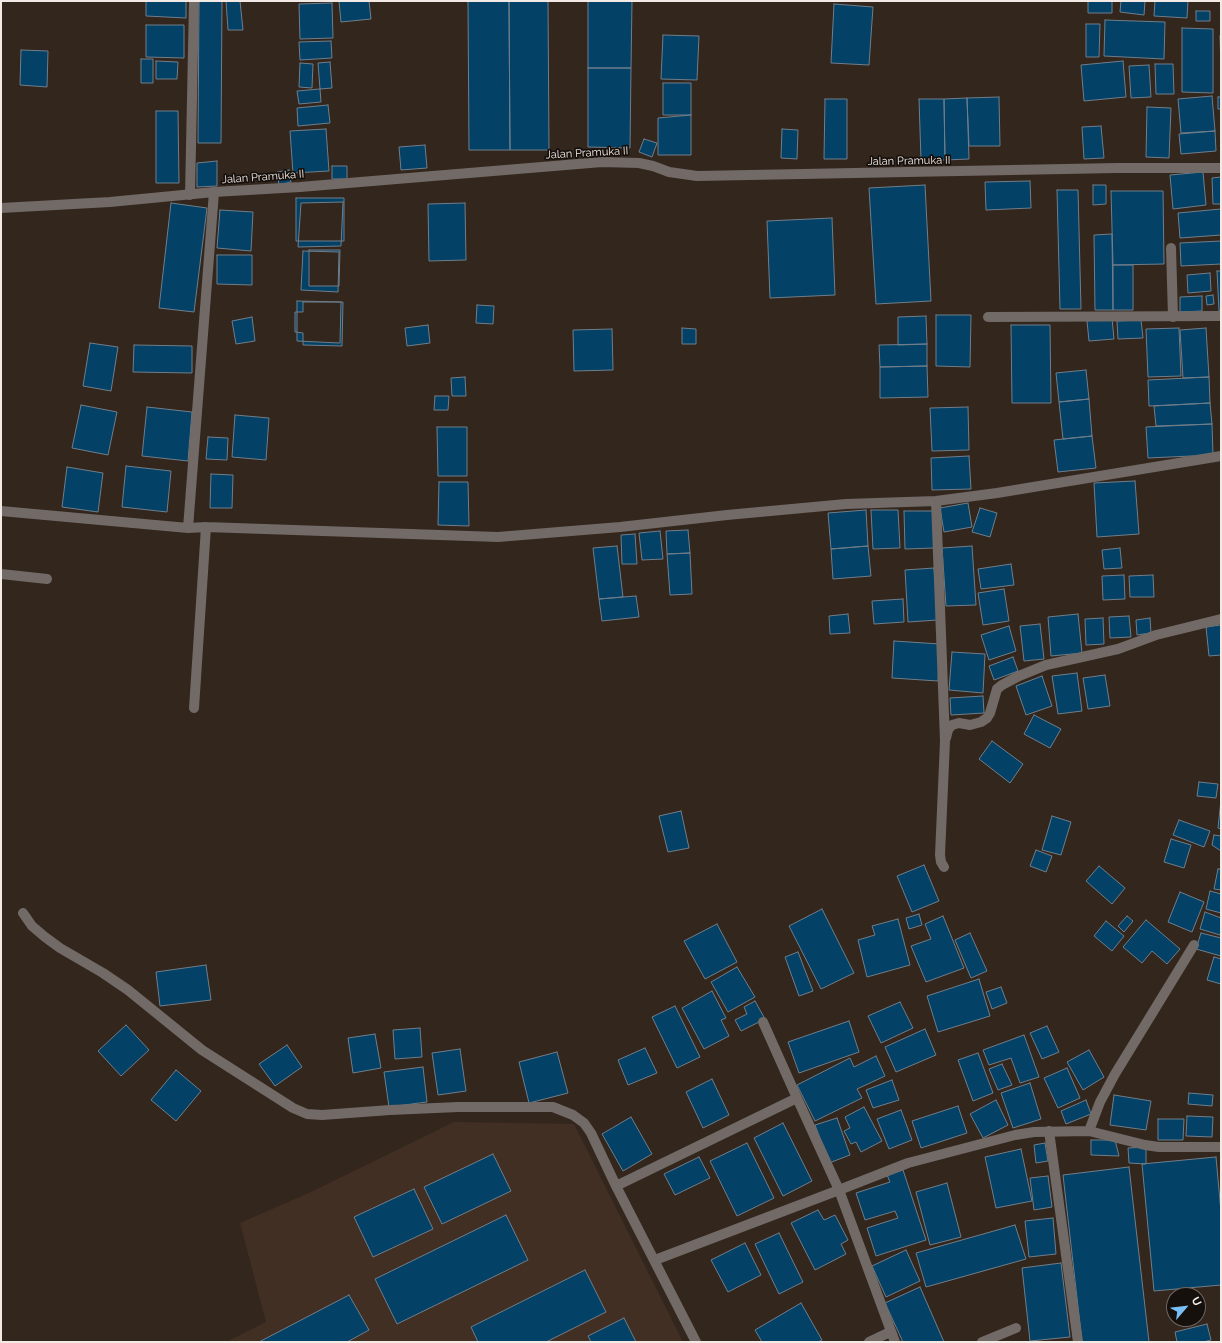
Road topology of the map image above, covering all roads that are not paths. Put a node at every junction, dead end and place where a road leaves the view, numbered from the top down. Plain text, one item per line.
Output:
1 (194, 1) edge
2 (1221, 168) edge
3 (214, 192) junction
4 (190, 195) junction
5 (1, 208) edge
6 (1171, 248) dead end
7 (1221, 316) edge
8 (988, 317) dead end
9 (1173, 317) junction
10 (1221, 456) edge
11 (936, 501) junction
12 (1, 511) edge
13 (188, 528) junction
14 (206, 528) junction
15 (1, 574) edge
16 (47, 579) dead end
17 (1221, 619) edge
18 (194, 708) dead end
19 (944, 742) junction
20 (944, 867) dead end
21 (23, 913) dead end
22 (1194, 945) dead end
23 (763, 1022) dead end
24 (797, 1098) junction
25 (1049, 1131) junction
26 (1089, 1132) junction
27 (1221, 1147) edge
28 (616, 1186) junction
29 (839, 1190) junction
30 (655, 1260) junction
31 (1016, 1328) dead end
32 (890, 1332) junction
33 (696, 1342) edge
34 (869, 1342) edge
35 (895, 1342) edge
36 (982, 1342) edge
37 (1078, 1342) edge

1 - 4 street
2 - 3 street, Jalan Pramuka II
3 - 4 street, Jalan Pramuka II
3 - 13 street
4 - 5 street, Jalan Pramuka II
6 - 9 street
7 - 9 street
8 - 9 street
10 - 11 street
11 - 14 street
11 - 19 street
12 - 13 street
13 - 14 street
14 - 18 street
15 - 16 street
17 - 19 street
19 - 20 street
21 - 28 street
22 - 26 street
23 - 24 street
24 - 28 street
24 - 29 street
25 - 26 street
25 - 29 street
25 - 37 street
26 - 27 street
28 - 30 street
29 - 30 street
29 - 32 street
30 - 33 street
31 - 36 street
32 - 34 street
32 - 35 street

